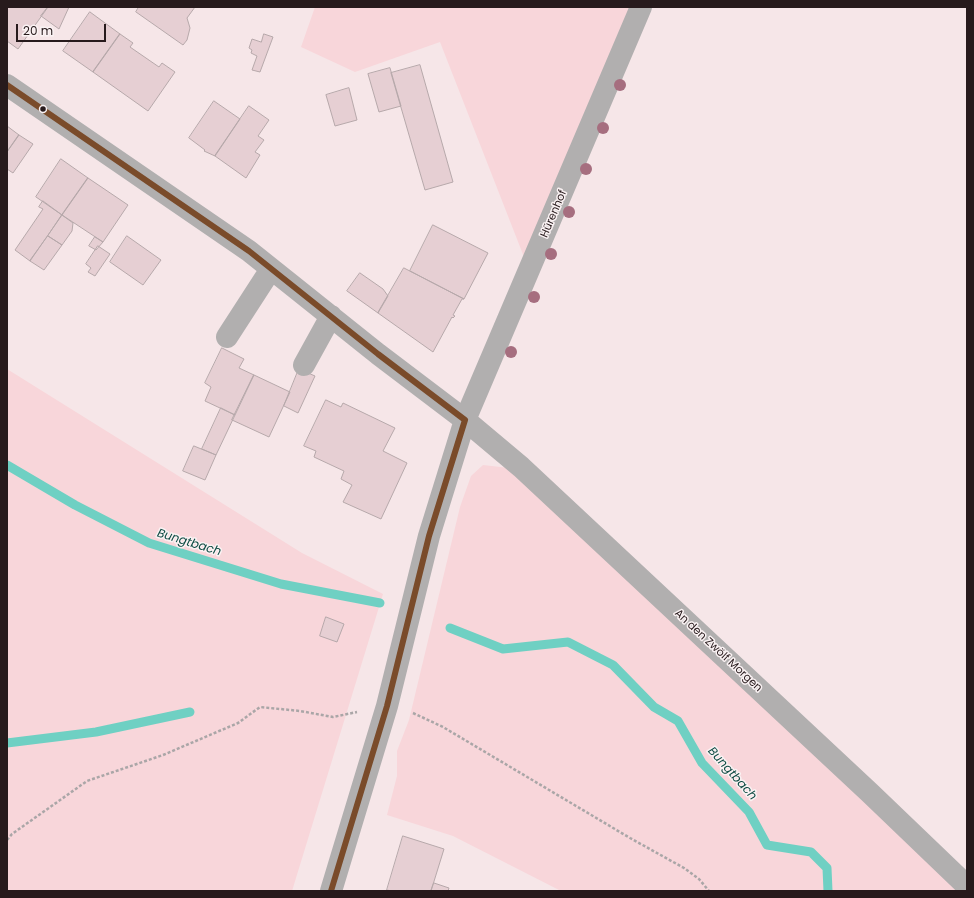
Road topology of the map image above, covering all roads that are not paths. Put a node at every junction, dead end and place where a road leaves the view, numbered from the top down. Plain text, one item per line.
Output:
1 (641, 7) edge
2 (7, 85) edge
3 (272, 269) junction
4 (331, 316) junction
5 (227, 337) dead end
6 (304, 365) dead end
7 (465, 420) junction
8 (967, 886) edge
9 (331, 891) edge

1 - 7 street, Hürenhof
2 - 3 street, An den Zwölf Morgen
3 - 4 street, An den Zwölf Morgen
3 - 5 street
4 - 6 street
4 - 7 street, An den Zwölf Morgen
7 - 8 street, An den Zwölf Morgen
7 - 9 street, Hürenhof

